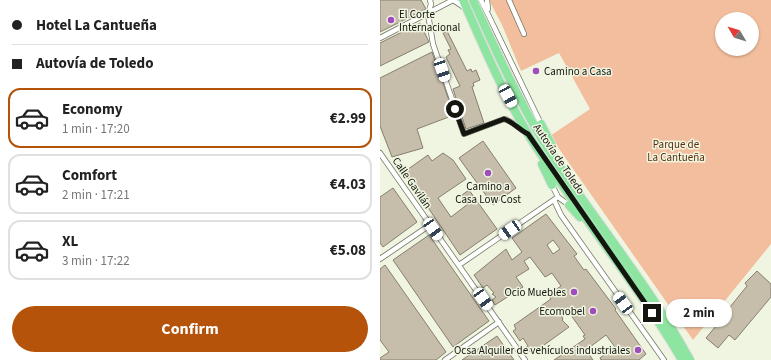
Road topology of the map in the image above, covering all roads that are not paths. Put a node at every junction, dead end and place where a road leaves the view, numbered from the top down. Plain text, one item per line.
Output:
1 (430, 0) edge
2 (453, 0) edge
3 (463, 0) edge
4 (473, 0) edge
5 (482, 0) edge
6 (487, 0) edge
7 (509, 0) edge
8 (467, 10) junction
9 (428, 14) junction
10 (491, 18) junction
11 (524, 34) dead end
12 (380, 38) edge
13 (541, 124) joint
14 (530, 137) junction
15 (380, 153) edge
16 (552, 185) joint
17 (579, 195) junction
18 (556, 198) junction
19 (569, 205) joint
20 (430, 225) junction
21 (596, 234) junction
22 (380, 259) edge
23 (459, 266) junction
24 (499, 322) junction
25 (677, 358) edge
26 (444, 360) edge
27 (525, 360) edge
28 (664, 360) edge
29 (682, 360) edge
30 (691, 360) edge

1 - 9 street
2 - 8 street
2 - 9 street
3 - 8 highway, Autovía de Toledo
4 - 17 highway, Autovía de Toledo
5 - 10 street
6 - 10 street
7 - 11 street
8 - 14 highway, Autovía de Toledo
9 - 12 street
9 - 14 street
10 - 13 street
13 - 17 highway
14 - 16 highway
14 - 21 highway, Autovía de Toledo
15 - 20 street, Calle Gavilán
16 - 18 street
17 - 30 highway, Autovía de Toledo
18 - 19 street
18 - 23 street
18 - 28 street
19 - 21 highway
20 - 22 street
20 - 23 street, Calle Gavilán
21 - 25 highway, Autovía de Toledo
23 - 24 street, Calle Gavilán
24 - 26 street
24 - 27 street, Calle Gavilán
25 - 29 highway, Autovía de Toledo

